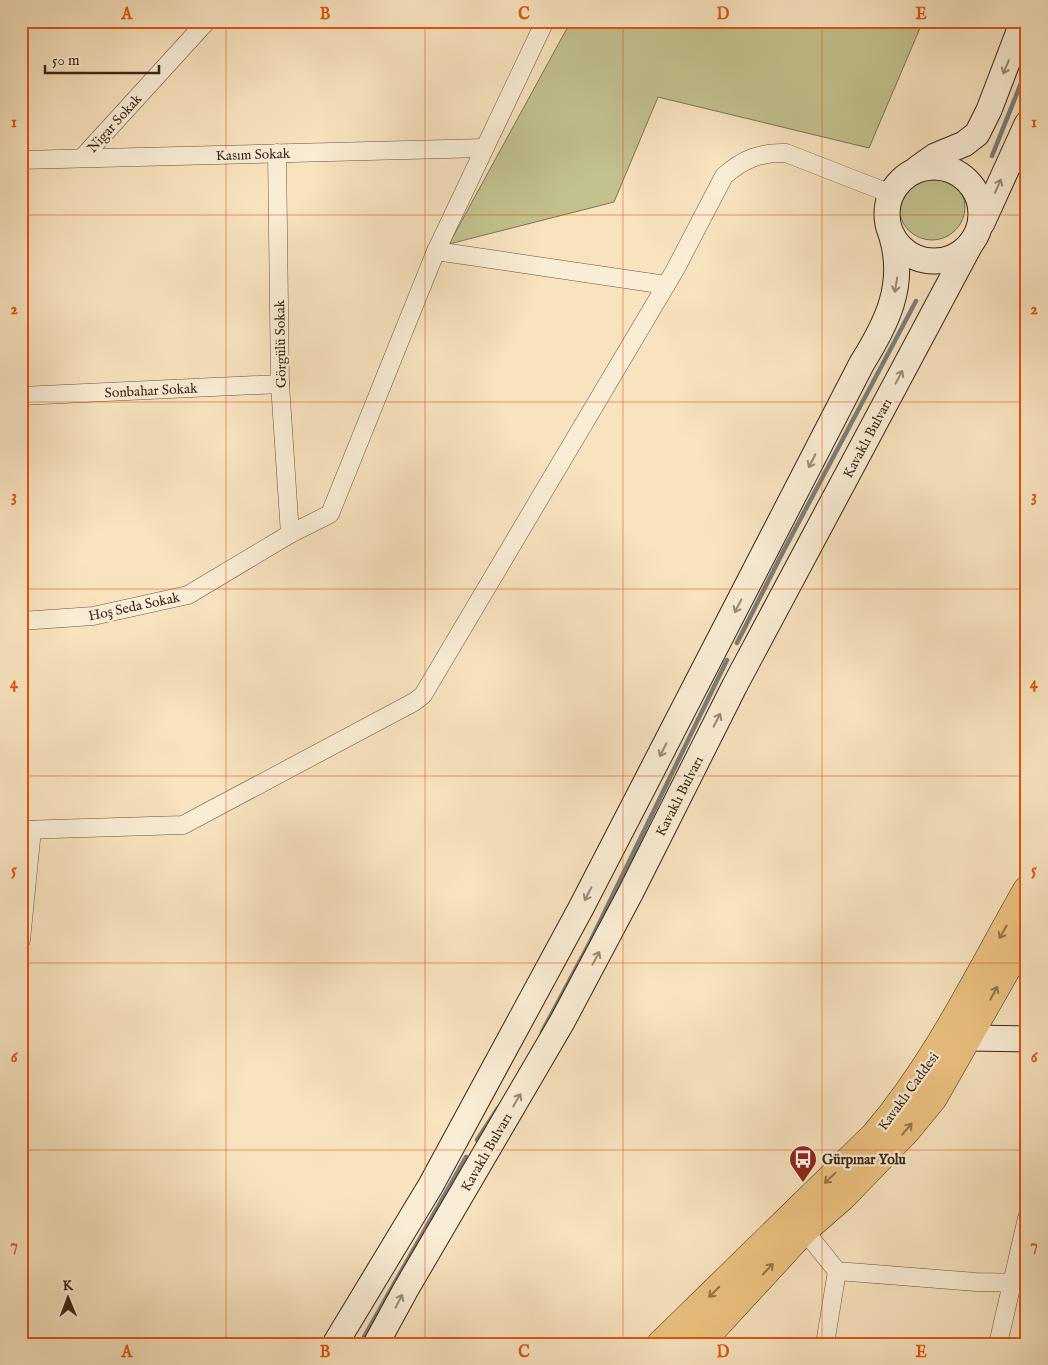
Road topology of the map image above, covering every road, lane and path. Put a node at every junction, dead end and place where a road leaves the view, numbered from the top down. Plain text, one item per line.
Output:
1 (207, 21) edge
2 (545, 21) edge
3 (1023, 21) edge
4 (1027, 124) edge
5 (484, 148) junction
6 (277, 153) junction
7 (82, 158) junction
8 (21, 160) edge
9 (916, 169) junction
10 (891, 194) junction
11 (892, 237) junction
12 (975, 237) junction
13 (436, 251) junction
14 (666, 285) junction
15 (280, 384) junction
16 (21, 396) edge
17 (290, 534) junction
18 (21, 621) edge
19 (26, 830) edge
20 (1027, 890) edge
21 (1027, 933) edge
22 (21, 940) edge
23 (969, 1038) junction
24 (1027, 1039) edge
25 (1027, 1218) edge
26 (804, 1230) junction
27 (837, 1271) junction
28 (1019, 1283) edge
29 (335, 1344) edge
30 (376, 1344) edge
31 (661, 1344) edge
32 (699, 1344) edge
33 (825, 1344) edge
34 (998, 1344) edge

1 - 7 street, Nigar Sokak
2 - 5 street, Hoş Seda Sokak
3 -> 9 main road
12 -> 4 main road, Kavaklı Bulvarı
5 - 6 street, Kasım Sokak
5 - 13 street, Hoş Seda Sokak
6 - 7 street, Kasım Sokak
6 - 15 street, Görgülü Sokak
7 - 8 street, Kasım Sokak
9 - 10 main road
9 - 12 main road, Kavaklı Bulvarı
10 - 11 main road
10 - 14 street
11 - 12 main road
11 -> 29 main road
30 -> 12 main road, Kavaklı Bulvarı
13 - 14 street
13 - 17 street, Hoş Seda Sokak
14 - 19 street
15 - 16 street, Sonbahar Sokak
15 - 17 street, Görgülü Sokak
17 - 18 street, Hoş Seda Sokak
19 - 22 street
20 -> 31 main road, Kavaklı Caddesi
23 -> 21 main road, Kavaklı Caddesi
23 - 24 main road
26 -> 23 main road, Kavaklı Caddesi
25 - 28 street
26 - 27 street
32 -> 26 main road, Kavaklı Caddesi
27 - 28 street
27 - 33 street
28 - 34 street

